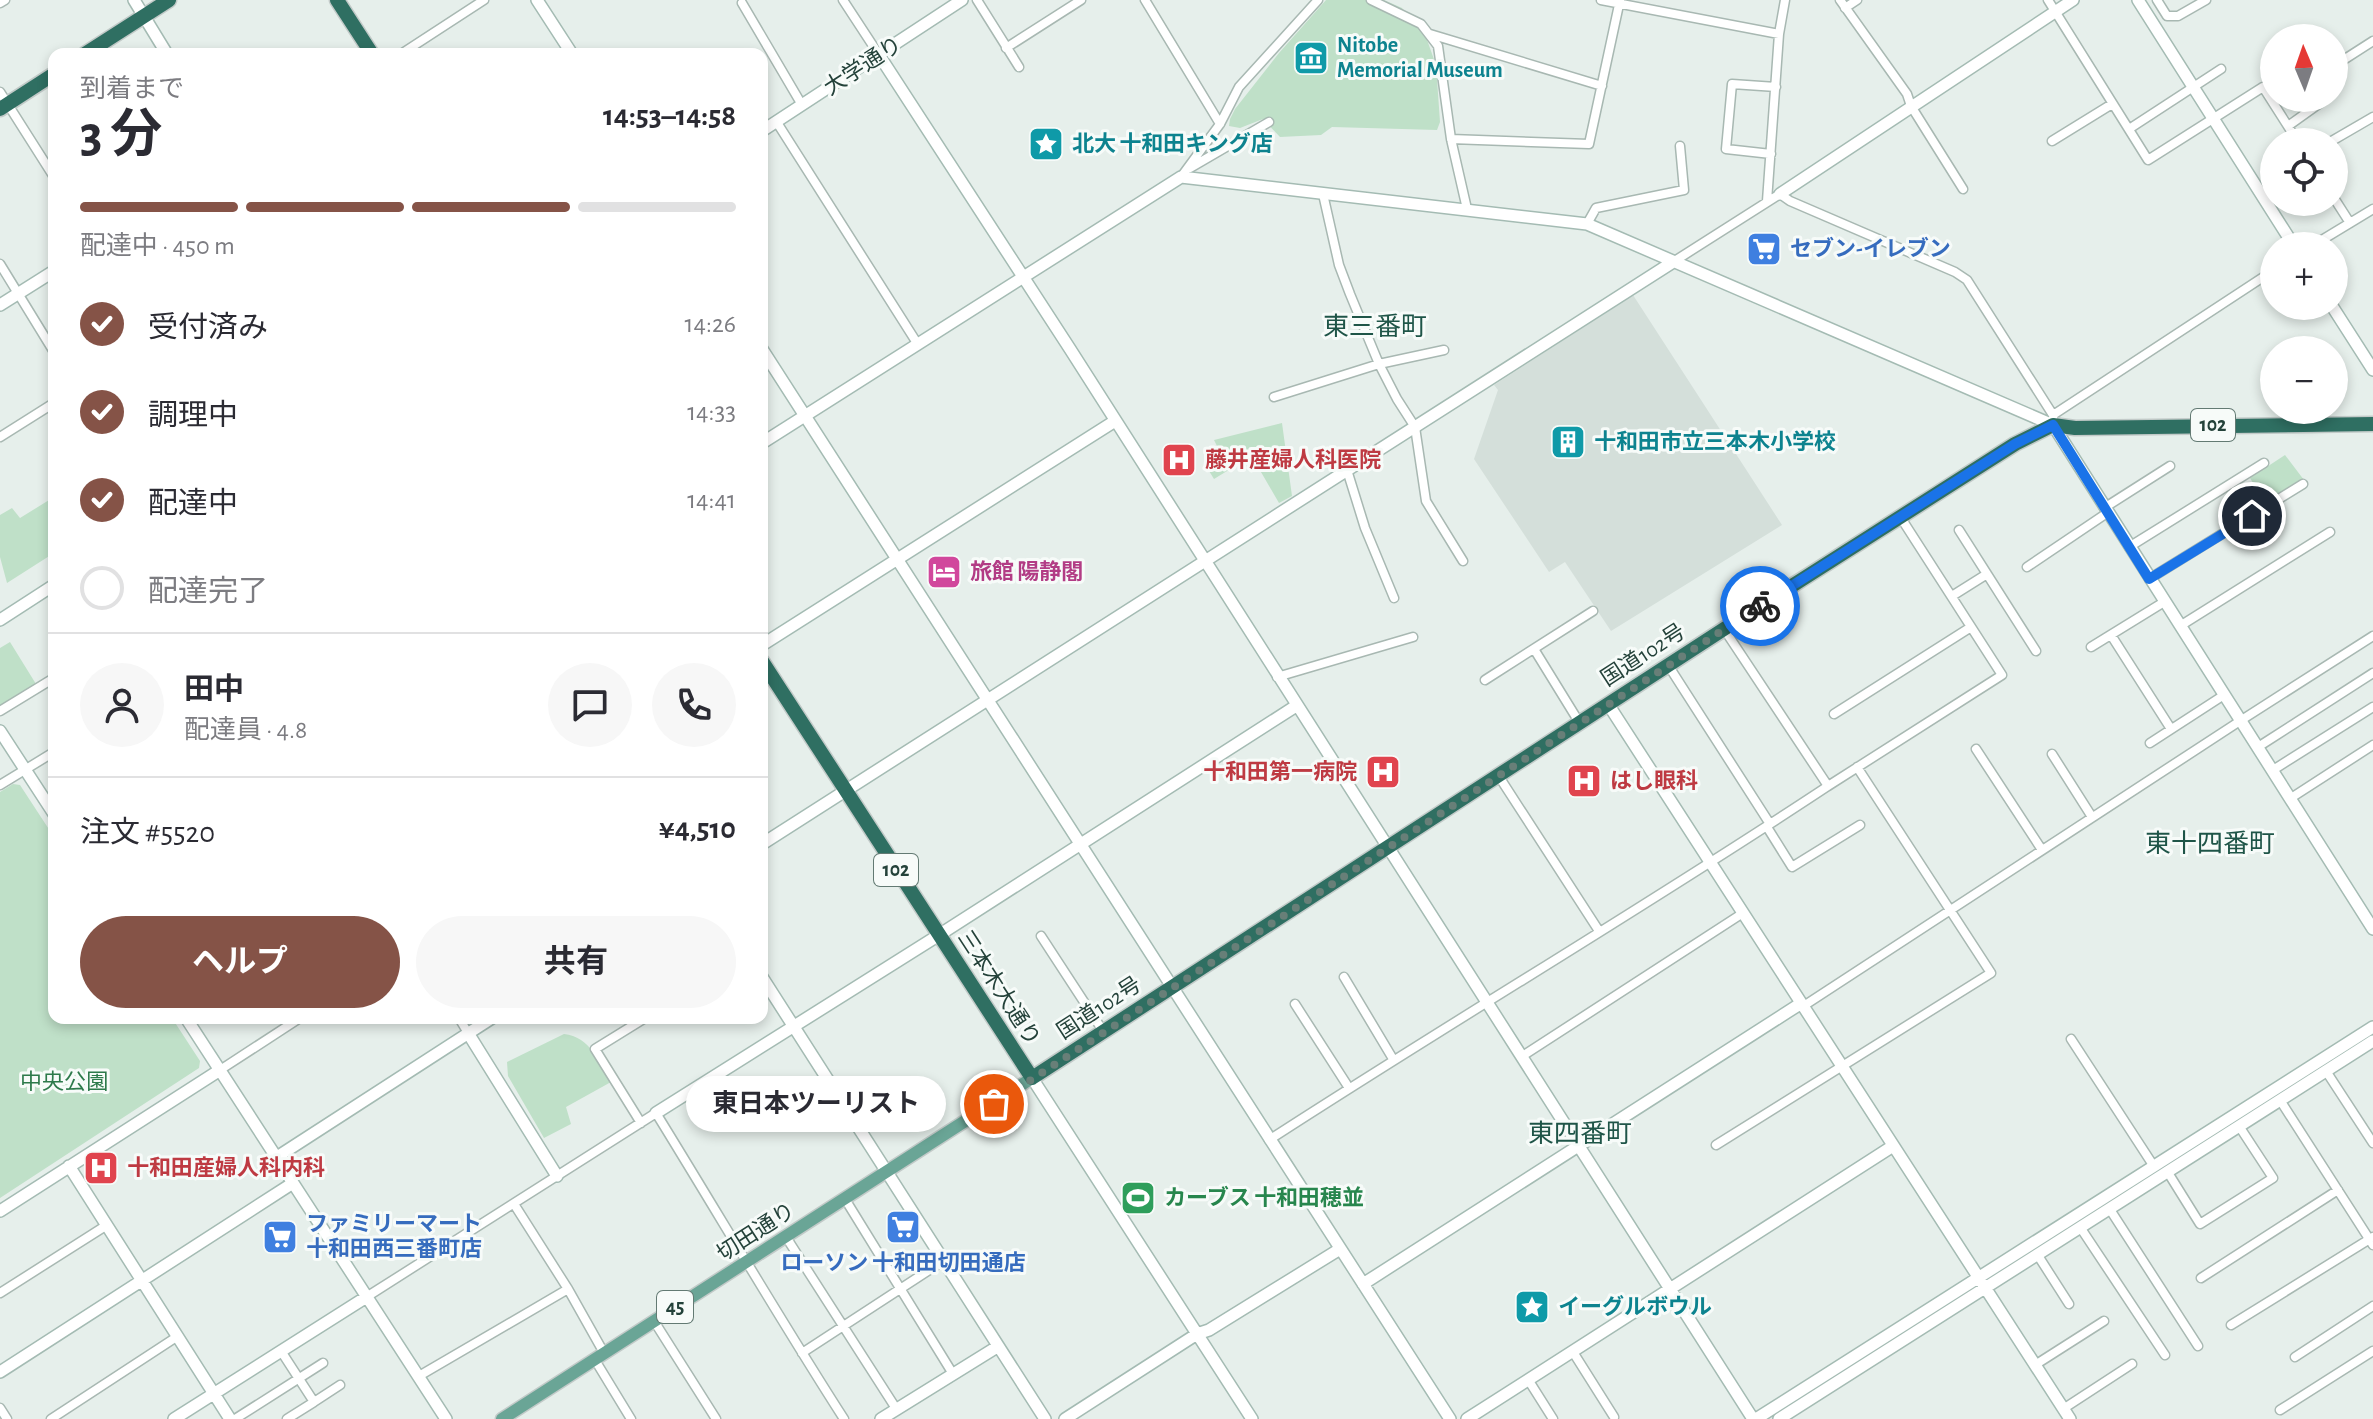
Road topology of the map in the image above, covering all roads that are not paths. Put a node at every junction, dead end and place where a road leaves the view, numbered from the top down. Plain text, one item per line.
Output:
1 (134, 0) edge
2 (169, 0) edge
3 (337, 0) edge
4 (484, 0) edge
5 (537, 0) edge
6 (843, 0) edge
7 (962, 0) edge
8 (977, 0) edge
9 (1081, 0) edge
10 (1145, 0) edge
11 (1318, 0) edge
12 (1371, 0) edge
13 (1601, 0) edge
14 (1785, 0) edge
15 (1857, 0) edge
16 (2048, 0) edge
17 (2073, 0) edge
18 (2138, 0) edge
19 (2157, 0) edge
20 (2206, 0) edge
21 (1620, 2) edge
22 (742, 3) dead end
23 (1842, 4) edge
24 (2055, 11) junction
25 (144, 16) junction
26 (1430, 34) junction
27 (1779, 34) junction
28 (2373, 41) edge
29 (94, 48) edge
30 (163, 48) edge
31 (368, 48) edge
32 (410, 48) edge
33 (568, 48) edge
34 (1006, 48) junction
35 (879, 55) junction
36 (2348, 57) edge
37 (1019, 67) dead end
38 (2221, 69) dead end
39 (48, 77) edge
40 (2194, 85) junction
41 (1602, 86) junction
42 (1776, 87) junction
43 (3, 102) edge
44 (2112, 104) junction
45 (802, 105) junction
46 (1911, 106) junction
47 (2308, 112) edge
48 (2373, 117) edge
49 (2214, 118) junction
50 (776, 121) junction
51 (1269, 122) dead end
52 (1220, 124) junction
53 (2288, 126) joint
54 (768, 127) edge
55 (2129, 129) junction
56 (2348, 132) edge
57 (1451, 139) junction
58 (2052, 141) dead end
59 (1680, 146) dead end
60 (1771, 154) junction
61 (48, 168) edge
62 (1183, 174) junction
63 (1963, 189) dead end
64 (1323, 194) junction
65 (1780, 194) junction
66 (1767, 201) junction
67 (1467, 209) junction
68 (2373, 209) edge
69 (2346, 216) edge
70 (2350, 223) junction
71 (1587, 224) junction
72 (2285, 232) edge
73 (2335, 232) edge
74 (1673, 262) junction
75 (0, 264) edge
76 (48, 275) edge
77 (1022, 276) junction
78 (2260, 280) edge
79 (18, 293) junction
80 (0, 305) edge
81 (2341, 320) edge
82 (48, 342) edge
83 (917, 343) junction
84 (1444, 350) dead end
85 (768, 358) edge
86 (1379, 364) junction
87 (2373, 370) edge
88 (1274, 397) dead end
89 (48, 407) edge
90 (805, 416) junction
91 (2053, 420) junction
92 (1115, 421) junction
93 (2373, 424) edge
94 (1415, 427) junction
95 (0, 437) edge
96 (768, 439) edge
97 (2264, 463) dead end
98 (2170, 466) dead end
99 (1347, 470) junction
100 (2303, 484) dead end
101 (2106, 511) junction
102 (1901, 518) junction
103 (1959, 530) dead end
104 (2330, 532) dead end
105 (2129, 547) junction
106 (897, 559) junction
107 (1204, 561) junction
108 (1463, 561) dead end
109 (2027, 567) dead end
110 (1987, 574) junction
111 (2149, 579) junction
112 (48, 589) edge
113 (1952, 596) junction
114 (1394, 598) dead end
115 (2164, 602) junction
116 (1593, 611) dead end
117 (0, 620) edge
118 (2180, 626) junction
119 (1971, 627) junction
120 (1724, 629) junction
121 (2111, 635) junction
122 (2373, 636) edge
123 (1413, 637) dead end
124 (768, 641) edge
125 (2091, 647) dead end
126 (1534, 649) junction
127 (2036, 651) dead end
128 (1668, 665) junction
129 (768, 670) edge
130 (2373, 673) edge
131 (1277, 677) junction
132 (1485, 680) dead end
133 (48, 682) edge
134 (2224, 695) junction
135 (988, 701) junction
136 (1608, 704) junction
137 (1296, 706) junction
138 (2373, 707) edge
139 (0, 711) edge
140 (1834, 714) dead end
141 (2240, 721) junction
142 (1579, 722) junction
143 (2171, 729) junction
144 (0, 731) edge
145 (2150, 743) dead end
146 (2373, 745) edge
147 (2258, 747) junction
148 (1976, 749) dead end
149 (2052, 754) dead end
150 (48, 756) edge
151 (1857, 767) junction
152 (26, 770) junction
153 (2273, 770) junction
154 (1498, 775) junction
155 (0, 785) edge
156 (1828, 786) junction
157 (846, 791) junction
158 (2291, 798) junction
159 (48, 805) edge
160 (2092, 817) junction
161 (1860, 825) dead end
162 (1768, 826) junction
163 (768, 840) edge
164 (1081, 844) junction
165 (1387, 847) junction
166 (2042, 850) junction
167 (1710, 861) junction
168 (1950, 909) junction
169 (1743, 913) junction
170 (2373, 929) edge
171 (1599, 931) junction
172 (939, 935) junction
173 (1041, 936) dead end
174 (1344, 977) dead end
175 (768, 986) edge
176 (1172, 987) junction
177 (1486, 1003) junction
178 (1295, 1004) dead end
179 (1801, 1005) junction
180 (190, 1024) edge
181 (291, 1024) edge
182 (463, 1024) edge
183 (482, 1024) edge
184 (635, 1024) edge
185 (795, 1027) junction
186 (2373, 1027) edge
187 (1103, 1031) junction
188 (468, 1033) junction
189 (2071, 1039) dead end
190 (2373, 1041) edge
191 (1521, 1057) junction
192 (1393, 1059) junction
193 (1843, 1066) junction
194 (220, 1070) junction
195 (2326, 1071) junction
196 (1032, 1078) junction
197 (1349, 1088) junction
198 (2280, 1100) junction
199 (656, 1113) junction
200 (641, 1123) junction
201 (2239, 1126) junction
202 (1269, 1140) junction
203 (2373, 1143) edge
204 (1716, 1145) dead end
205 (1578, 1146) junction
206 (1893, 1146) junction
207 (277, 1157) junction
208 (2153, 1165) junction
209 (69, 1166) junction
210 (2167, 1171) junction
211 (886, 1173) junction
212 (557, 1176) junction
213 (293, 1183) junction
214 (2338, 1190) junction
215 (845, 1199) junction
216 (514, 1204) junction
217 (2109, 1208) junction
218 (0, 1211) edge
219 (107, 1225) junction
220 (2080, 1227) junction
221 (786, 1237) junction
222 (2372, 1240) edge
223 (1340, 1249) junction
224 (2037, 1254) junction
225 (943, 1261) junction
226 (747, 1262) junction
227 (2201, 1278) dead end
228 (141, 1280) junction
229 (1981, 1282) junction
230 (1363, 1284) junction
231 (900, 1287) junction
232 (568, 1289) junction
233 (1670, 1289) junction
234 (0, 1293) edge
235 (368, 1296) junction
236 (2069, 1304) dead end
237 (2373, 1306) edge
238 (654, 1321) junction
239 (2104, 1321) dead end
240 (2231, 1325) dead end
241 (841, 1326) junction
242 (1197, 1334) junction
243 (178, 1336) junction
244 (2198, 1346) dead end
245 (997, 1347) junction
246 (281, 1351) junction
247 (2373, 1351) edge
248 (1573, 1352) junction
249 (802, 1353) junction
250 (2165, 1355) dead end
251 (600, 1357) junction
252 (2295, 1357) dead end
253 (323, 1363) dead end
254 (2132, 1364) dead end
255 (2035, 1365) junction
256 (0, 1372) edge
257 (953, 1374) junction
258 (419, 1376) junction
259 (298, 1378) junction
260 (1529, 1381) junction
261 (340, 1385) dead end
262 (214, 1394) junction
263 (314, 1402) junction
264 (0, 1408) edge
265 (897, 1410) junction
266 (2280, 1410) dead end
267 (2066, 1414) edge
268 (1614, 1417) dead end
269 (7, 1419) edge
270 (51, 1419) edge
271 (174, 1419) edge
272 (232, 1419) edge
273 (287, 1419) edge
274 (446, 1419) edge
275 (502, 1419) edge
276 (631, 1419) edge
277 (716, 1419) edge
278 (844, 1419) edge
279 (881, 1419) edge
280 (1045, 1419) edge
281 (1065, 1419) edge
282 (1252, 1419) edge
283 (1450, 1419) edge
284 (1467, 1419) edge
285 (1553, 1419) edge
286 (1754, 1419) edge
287 (1779, 1419) edge

1 - 25 street
2 - 25 highway
3 - 31 highway
4 - 32 street
5 - 33 street
6 - 35 street
7 - 35 street, 大学通り
8 - 34 street
9 - 34 street
10 - 52 street
11 - 52 street
12 - 26 street
13 - 21 street
14 - 27 street
15 - 23 street
16 - 24 street
17 - 24 street
18 - 40 street
19 - 20 street
21 - 27 street
21 - 41 street
22 - 45 street
23 - 46 street
24 - 44 street
24 - 46 street
25 - 29 highway
25 - 30 street
26 - 41 street
26 - 57 street
27 - 42 street
28 - 36 street
34 - 37 street
35 - 45 street, 大学通り
35 - 77 street
38 - 40 street
39 - 43 highway
40 - 49 street
40 - 55 street
41 - 57 street
42 - 60 street
42 - 60 street
43 - 61 street
44 - 55 street
44 - 58 street
45 - 50 street, 大学通り
46 - 63 street
46 - 65 street
47 - 53 street
48 - 56 street
49 - 53 street
49 - 55 street
49 - 72 street
50 - 54 street, 大学通り
50 - 83 street
51 - 62 street
52 - 62 street
57 - 67 street
59 - 71 street
60 - 66 street
62 - 64 street
62 - 77 street
64 - 67 street
64 - 86 street
65 - 66 street
65 - 91 street
66 - 74 street
67 - 71 street
68 - 70 street
69 - 70 street
70 - 73 street
71 - 74 street
74 - 91 street
74 - 94 street
75 - 79 street
76 - 79 street
77 - 83 street
77 - 92 street
78 - 91 street
79 - 80 street
79 - 82 street
81 - 87 street
83 - 90 street
84 - 86 street
85 - 90 street
86 - 88 street
86 - 94 street
89 - 95 street
90 - 96 street
90 - 106 street
91 - 93 highway, 102
91 - 101 street
91 - 102 highway, 国道102号
92 - 106 street
92 - 107 street
94 - 99 street
94 - 108 street
97 - 105 street
98 - 101 street
99 - 107 street
99 - 114 street
100 - 111 street
101 - 105 street
101 - 109 street
102 - 113 street
102 - 120 highway, 国道102号
103 - 110 street
104 - 118 street
105 - 111 street
106 - 124 street
106 - 135 street
107 - 131 street
107 - 135 street
110 - 113 street
110 - 127 street
111 - 115 street
112 - 117 street
113 - 119 street
115 - 118 street
115 - 121 street
116 - 126 street
118 - 134 street
119 - 140 street
119 - 151 street
120 - 128 highway, 国道102号
120 - 156 street
121 - 125 street
121 - 143 street
122 - 141 street
123 - 131 street
126 - 132 street
126 - 142 street
128 - 136 highway, 国道102号
128 - 162 street
129 - 157 highway, 三本木大通り / 102
130 - 147 street
131 - 137 street
133 - 139 street
134 - 141 street
134 - 143 street
135 - 157 street
135 - 164 street
136 - 142 highway, 国道102号
136 - 167 street
137 - 164 street
137 - 165 street
138 - 153 street
141 - 147 street
141 - 160 street
142 - 154 highway, 国道102号
143 - 145 street
144 - 152 street
146 - 158 street
147 - 153 street
148 - 166 street
149 - 160 street
150 - 152 street
151 - 156 street
151 - 168 street
152 - 155 street
152 - 159 street
153 - 158 street
154 - 165 highway, 国道102号
154 - 171 street
156 - 162 street
157 - 163 street
157 - 172 highway, 三本木大通り / 102
158 - 170 street
160 - 166 street
161 - 162 street
162 - 167 street
164 - 172 street
164 - 176 street
165 - 176 highway, 国道102号
165 - 177 street
166 - 168 street
167 - 169 street
167 - 171 street
168 - 179 street
168 - 193 street
169 - 179 street
169 - 191 street
171 - 177 street
172 - 185 street
172 - 196 highway, 三本木大通り / 102
173 - 187 street
174 - 192 street
175 - 185 street
176 - 187 highway, 国道102号
176 - 202 street
177 - 191 street
177 - 192 street
178 - 197 street
179 - 193 street
179 - 205 street
180 - 194 street
181 - 194 street
182 - 188 street
183 - 188 street
184 - 200 street
185 - 199 street
185 - 211 street
186 - 208 street
187 - 196 highway, 国道102号
188 - 207 street
188 - 212 street
189 - 208 street
190 - 195 street
191 - 205 street
192 - 197 street
193 - 204 street
193 - 206 street
194 - 207 street
194 - 209 street
195 - 198 street
195 - 203 street
196 - 211 main road, 切田通り / 45
196 - 242 street, 三本木大通り
197 - 202 street
198 - 201 street
198 - 214 street
199 - 200 street
199 - 226 street
200 - 212 street
201 - 210 street
201 - 210 street
202 - 223 street
205 - 230 street
205 - 233 street
206 - 229 street
206 - 233 street
207 - 213 street
208 - 229 street
209 - 218 street
209 - 219 street
210 - 217 street
211 - 215 main road, 切田通り / 45
211 - 225 street
212 - 216 street
213 - 228 street
213 - 235 street
214 - 222 street
214 - 227 street
215 - 221 main road, 切田通り / 45
215 - 231 street
216 - 232 street
216 - 235 street
217 - 220 street
217 - 244 street
219 - 228 street
219 - 234 street
220 - 224 street
220 - 250 street
221 - 226 main road, 切田通り / 45
221 - 241 street
222 - 240 street
223 - 230 street
223 - 242 street
224 - 229 street
224 - 236 street
225 - 231 street
225 - 245 street
226 - 238 main road, 切田通り / 45
226 - 249 street
228 - 243 street
228 - 256 street
229 - 255 street
229 - 286 street
229 - 287 street
230 - 283 street
231 - 241 street
231 - 257 street
232 - 251 street
232 - 258 street
233 - 248 street
233 - 286 street
235 - 246 street
235 - 258 street
237 - 252 street
238 - 251 main road, 切田通り / 45
238 - 277 street
239 - 255 street
241 - 249 street
241 - 265 street
242 - 281 street
242 - 282 street, 三本木大通り
243 - 262 street
243 - 270 street
245 - 257 street
245 - 280 street
246 - 259 street
246 - 262 street
247 - 266 street
248 - 260 street
248 - 268 street
249 - 278 street
251 - 275 main road, 切田通り / 45
251 - 276 street
253 - 259 street
254 - 267 street
255 - 267 street
257 - 265 street
258 - 274 street
259 - 263 street
259 - 272 street
260 - 284 street
260 - 285 street
261 - 263 street
262 - 271 street
262 - 272 street
263 - 273 street
264 - 269 street
265 - 279 street

